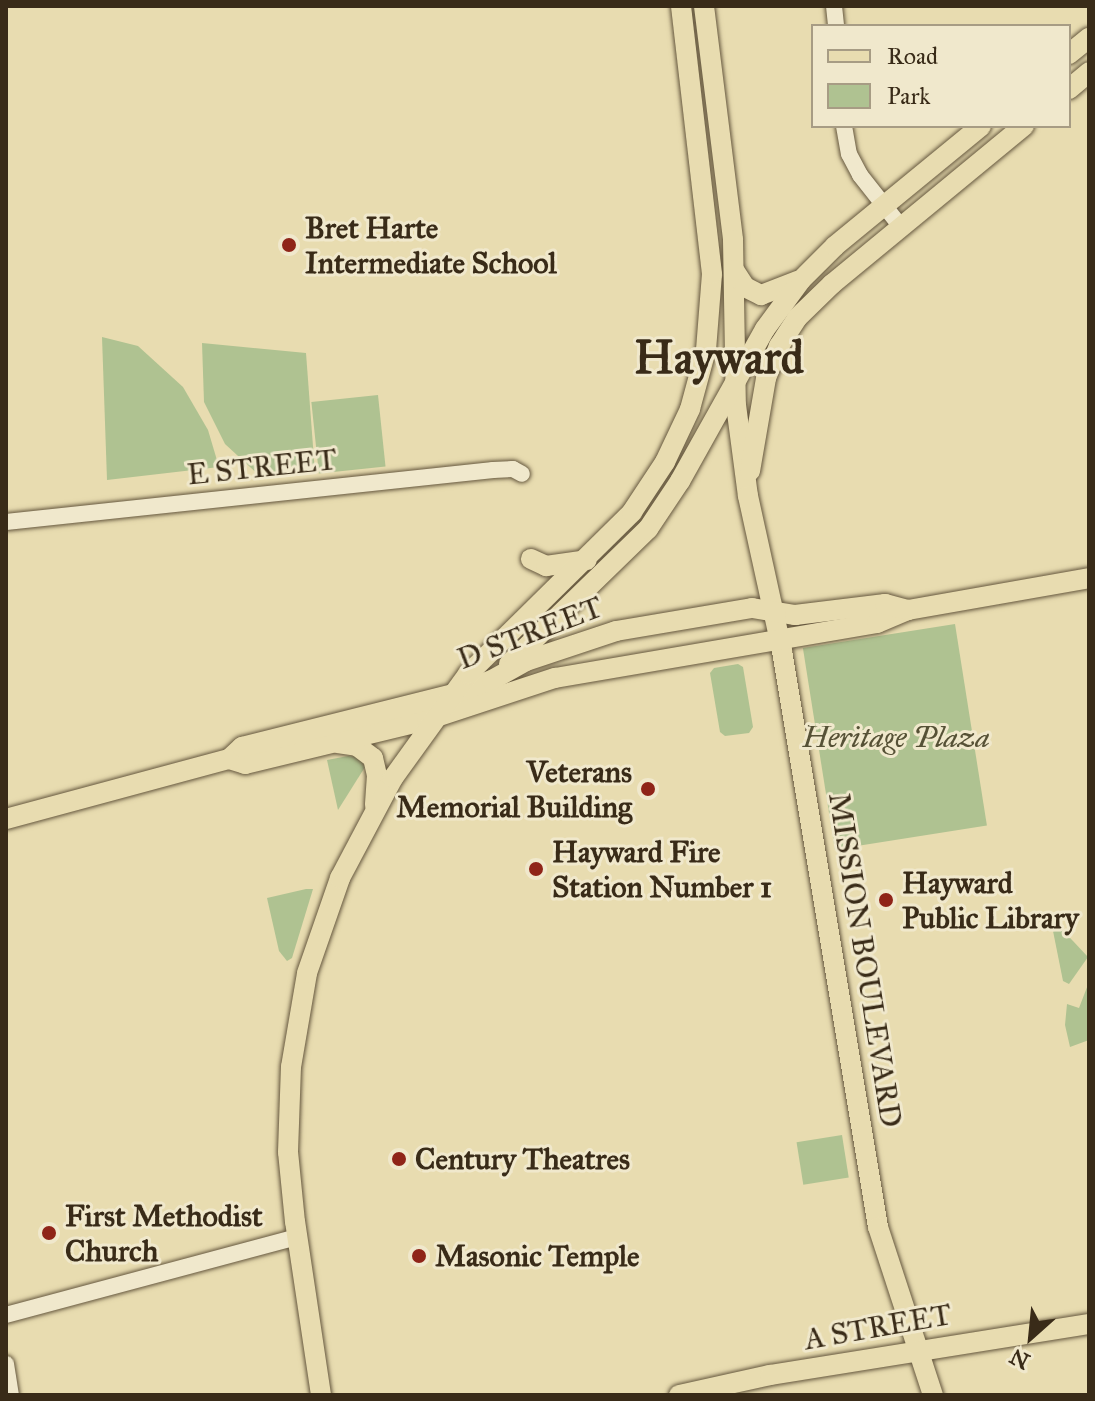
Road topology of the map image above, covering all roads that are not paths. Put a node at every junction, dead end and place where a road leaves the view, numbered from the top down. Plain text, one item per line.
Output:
1 (681, 6) edge
2 (704, 6) edge
3 (1089, 38) edge
4 (1071, 52) edge
5 (1089, 72) edge
6 (1071, 87) edge
7 (844, 128) edge
8 (979, 128) edge
9 (1022, 128) edge
10 (883, 206) junction
11 (901, 227) junction
12 (734, 270) junction
13 (801, 280) junction
14 (735, 381) junction
15 (522, 474) dead end
16 (747, 491) junction
17 (6, 522) edge
18 (531, 559) dead end
19 (587, 560) junction
20 (1089, 578) edge
21 (908, 610) junction
22 (774, 612) junction
23 (780, 639) junction
24 (492, 680) junction
25 (453, 694) junction
26 (439, 717) junction
27 (322, 744) junction
28 (229, 759) junction
29 (374, 809) junction
30 (6, 819) edge
31 (297, 1237) junction
32 (6, 1315) edge
33 (1089, 1324) edge
34 (314, 1342) junction
35 (919, 1350) junction
36 (6, 1364) edge
37 (11, 1395) edge
38 (321, 1395) edge
39 (332, 1395) edge
40 (679, 1395) edge
41 (933, 1395) edge

1 - 19 main road
2 - 12 main road, MISSION BOULEVARD
3 - 4 main road
5 - 6 main road
7 - 10 street
8 - 10 main road
9 - 11 main road
10 - 11 street
10 - 13 main road
11 - 16 main road
12 - 13 main road
12 - 14 main road, MISSION BOULEVARD
13 - 14 main road
14 - 16 main road, MISSION BOULEVARD
14 - 24 main road
15 - 17 street, E STREET
16 - 22 main road, MISSION BOULEVARD
18 - 19 main road
19 - 25 main road
20 - 21 main road, D STREET
21 - 22 main road, D STREET
21 - 23 main road, D STREET
22 - 23 main road, MISSION BOULEVARD
22 - 24 main road, D STREET
23 - 26 main road, D STREET
23 - 35 main road, MISSION BOULEVARD
24 - 25 main road, D STREET
24 - 26 main road
25 - 26 main road
25 - 28 main road, D STREET
26 - 27 main road, D STREET
26 - 29 main road
27 - 28 main road, D STREET
27 - 29 main road
28 - 30 main road, D STREET
29 - 31 main road
31 - 32 street
31 - 34 main road
33 - 35 main road, A STREET
34 - 38 main road
34 - 39 main road
35 - 40 main road, A STREET
35 - 41 main road, MISSION BOULEVARD
36 - 37 street

